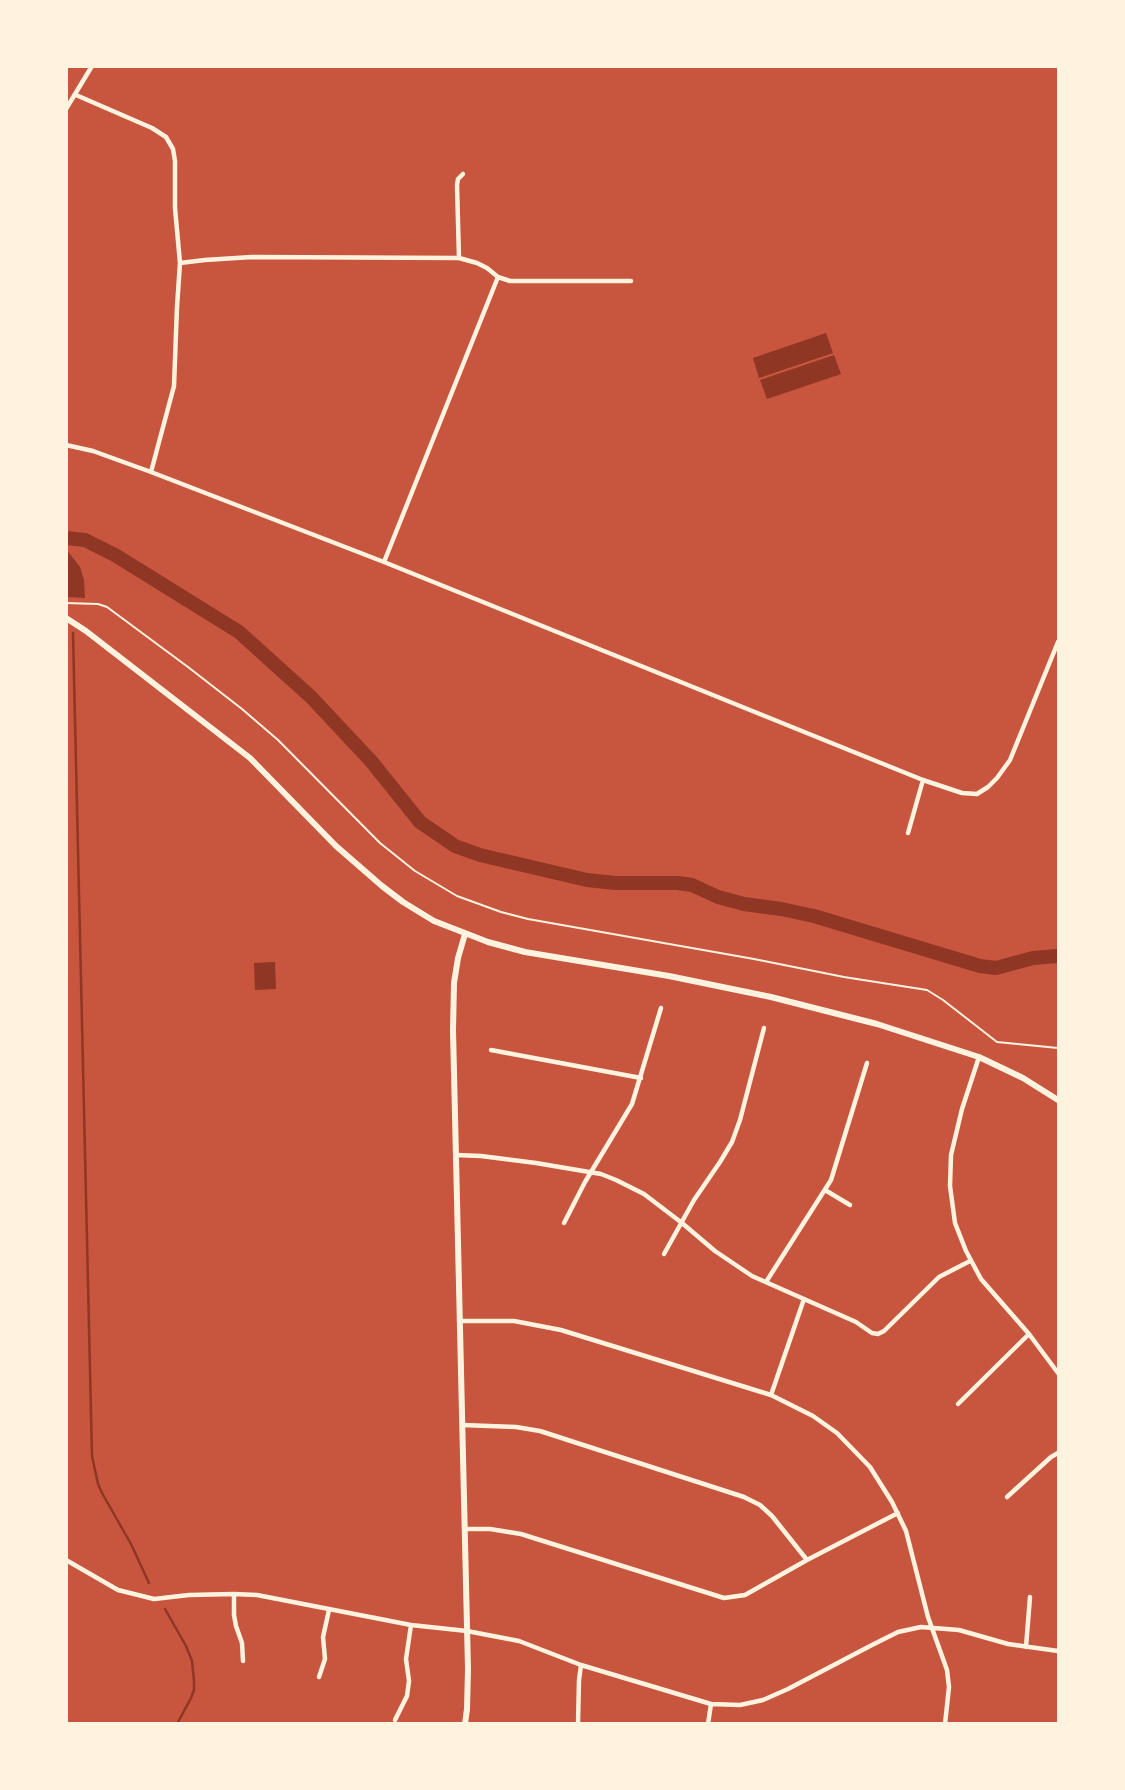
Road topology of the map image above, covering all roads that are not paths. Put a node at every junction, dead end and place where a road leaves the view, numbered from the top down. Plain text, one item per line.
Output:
1 (92, 66) edge
2 (76, 95) junction
3 (66, 109) edge
4 (463, 174) dead end
5 (459, 258) junction
6 (180, 263) junction
7 (498, 277) junction
8 (631, 281) dead end
9 (66, 445) edge
10 (151, 472) junction
11 (384, 562) junction
12 (66, 618) edge
13 (1059, 642) edge
14 (923, 780) junction
15 (908, 833) dead end
16 (465, 934) junction
17 (661, 1008) dead end
18 (764, 1028) dead end
19 (491, 1050) dead end
20 (979, 1057) junction
21 (867, 1063) dead end
22 (641, 1077) junction
23 (1059, 1100) edge
24 (456, 1155) junction
25 (591, 1173) junction
26 (825, 1190) junction
27 (850, 1205) dead end
28 (564, 1223) dead end
29 (682, 1223) junction
30 (664, 1254) dead end
31 (970, 1261) junction
32 (765, 1282) junction
33 (804, 1299) junction
34 (460, 1321) junction
35 (1028, 1334) junction
36 (1059, 1373) edge
37 (771, 1395) junction
38 (958, 1404) dead end
39 (462, 1425) junction
40 (1059, 1453) edge
41 (1007, 1497) dead end
42 (898, 1513) junction
43 (465, 1529) junction
44 (66, 1560) edge
45 (807, 1560) junction
46 (234, 1594) junction
47 (1030, 1597) dead end
48 (329, 1610) junction
49 (411, 1625) junction
50 (931, 1626) junction
51 (467, 1631) junction
52 (1026, 1647) junction
53 (1059, 1651) edge
54 (243, 1661) dead end
55 (581, 1665) junction
56 (318, 1677) dead end
57 (711, 1704) junction
58 (395, 1720) dead end
59 (465, 1724) edge
60 (578, 1724) edge
61 (708, 1724) edge
62 (945, 1724) edge

1 - 2 street
2 - 3 street
2 - 6 street
4 - 5 street
5 - 6 street
5 - 7 street
6 - 10 street
7 - 8 street
7 - 11 street
9 - 10 street
10 - 11 street
11 - 14 street
12 - 16 street
13 - 14 street
14 - 15 street
16 - 20 street
16 - 24 street
17 - 22 street
18 - 29 street
19 - 22 street
20 - 23 street
20 - 31 street
21 - 26 street
22 - 25 street
24 - 25 street
24 - 34 street
25 - 28 street
25 - 29 street
26 - 27 street
26 - 32 street
29 - 30 street
29 - 32 street
31 - 33 street
31 - 35 street
32 - 33 street
33 - 37 street
34 - 37 street
34 - 39 street
35 - 36 street
35 - 38 street
37 - 42 street
39 - 43 street
39 - 45 street
40 - 41 street
42 - 45 street
42 - 50 street
43 - 45 street
43 - 51 street
44 - 46 street
46 - 48 street
46 - 54 street
47 - 52 street
48 - 49 street
48 - 56 street
49 - 51 street
49 - 58 street
50 - 52 street
50 - 57 street
50 - 62 street
51 - 55 street
51 - 59 street
52 - 53 street
55 - 57 street
55 - 60 street
57 - 61 street

